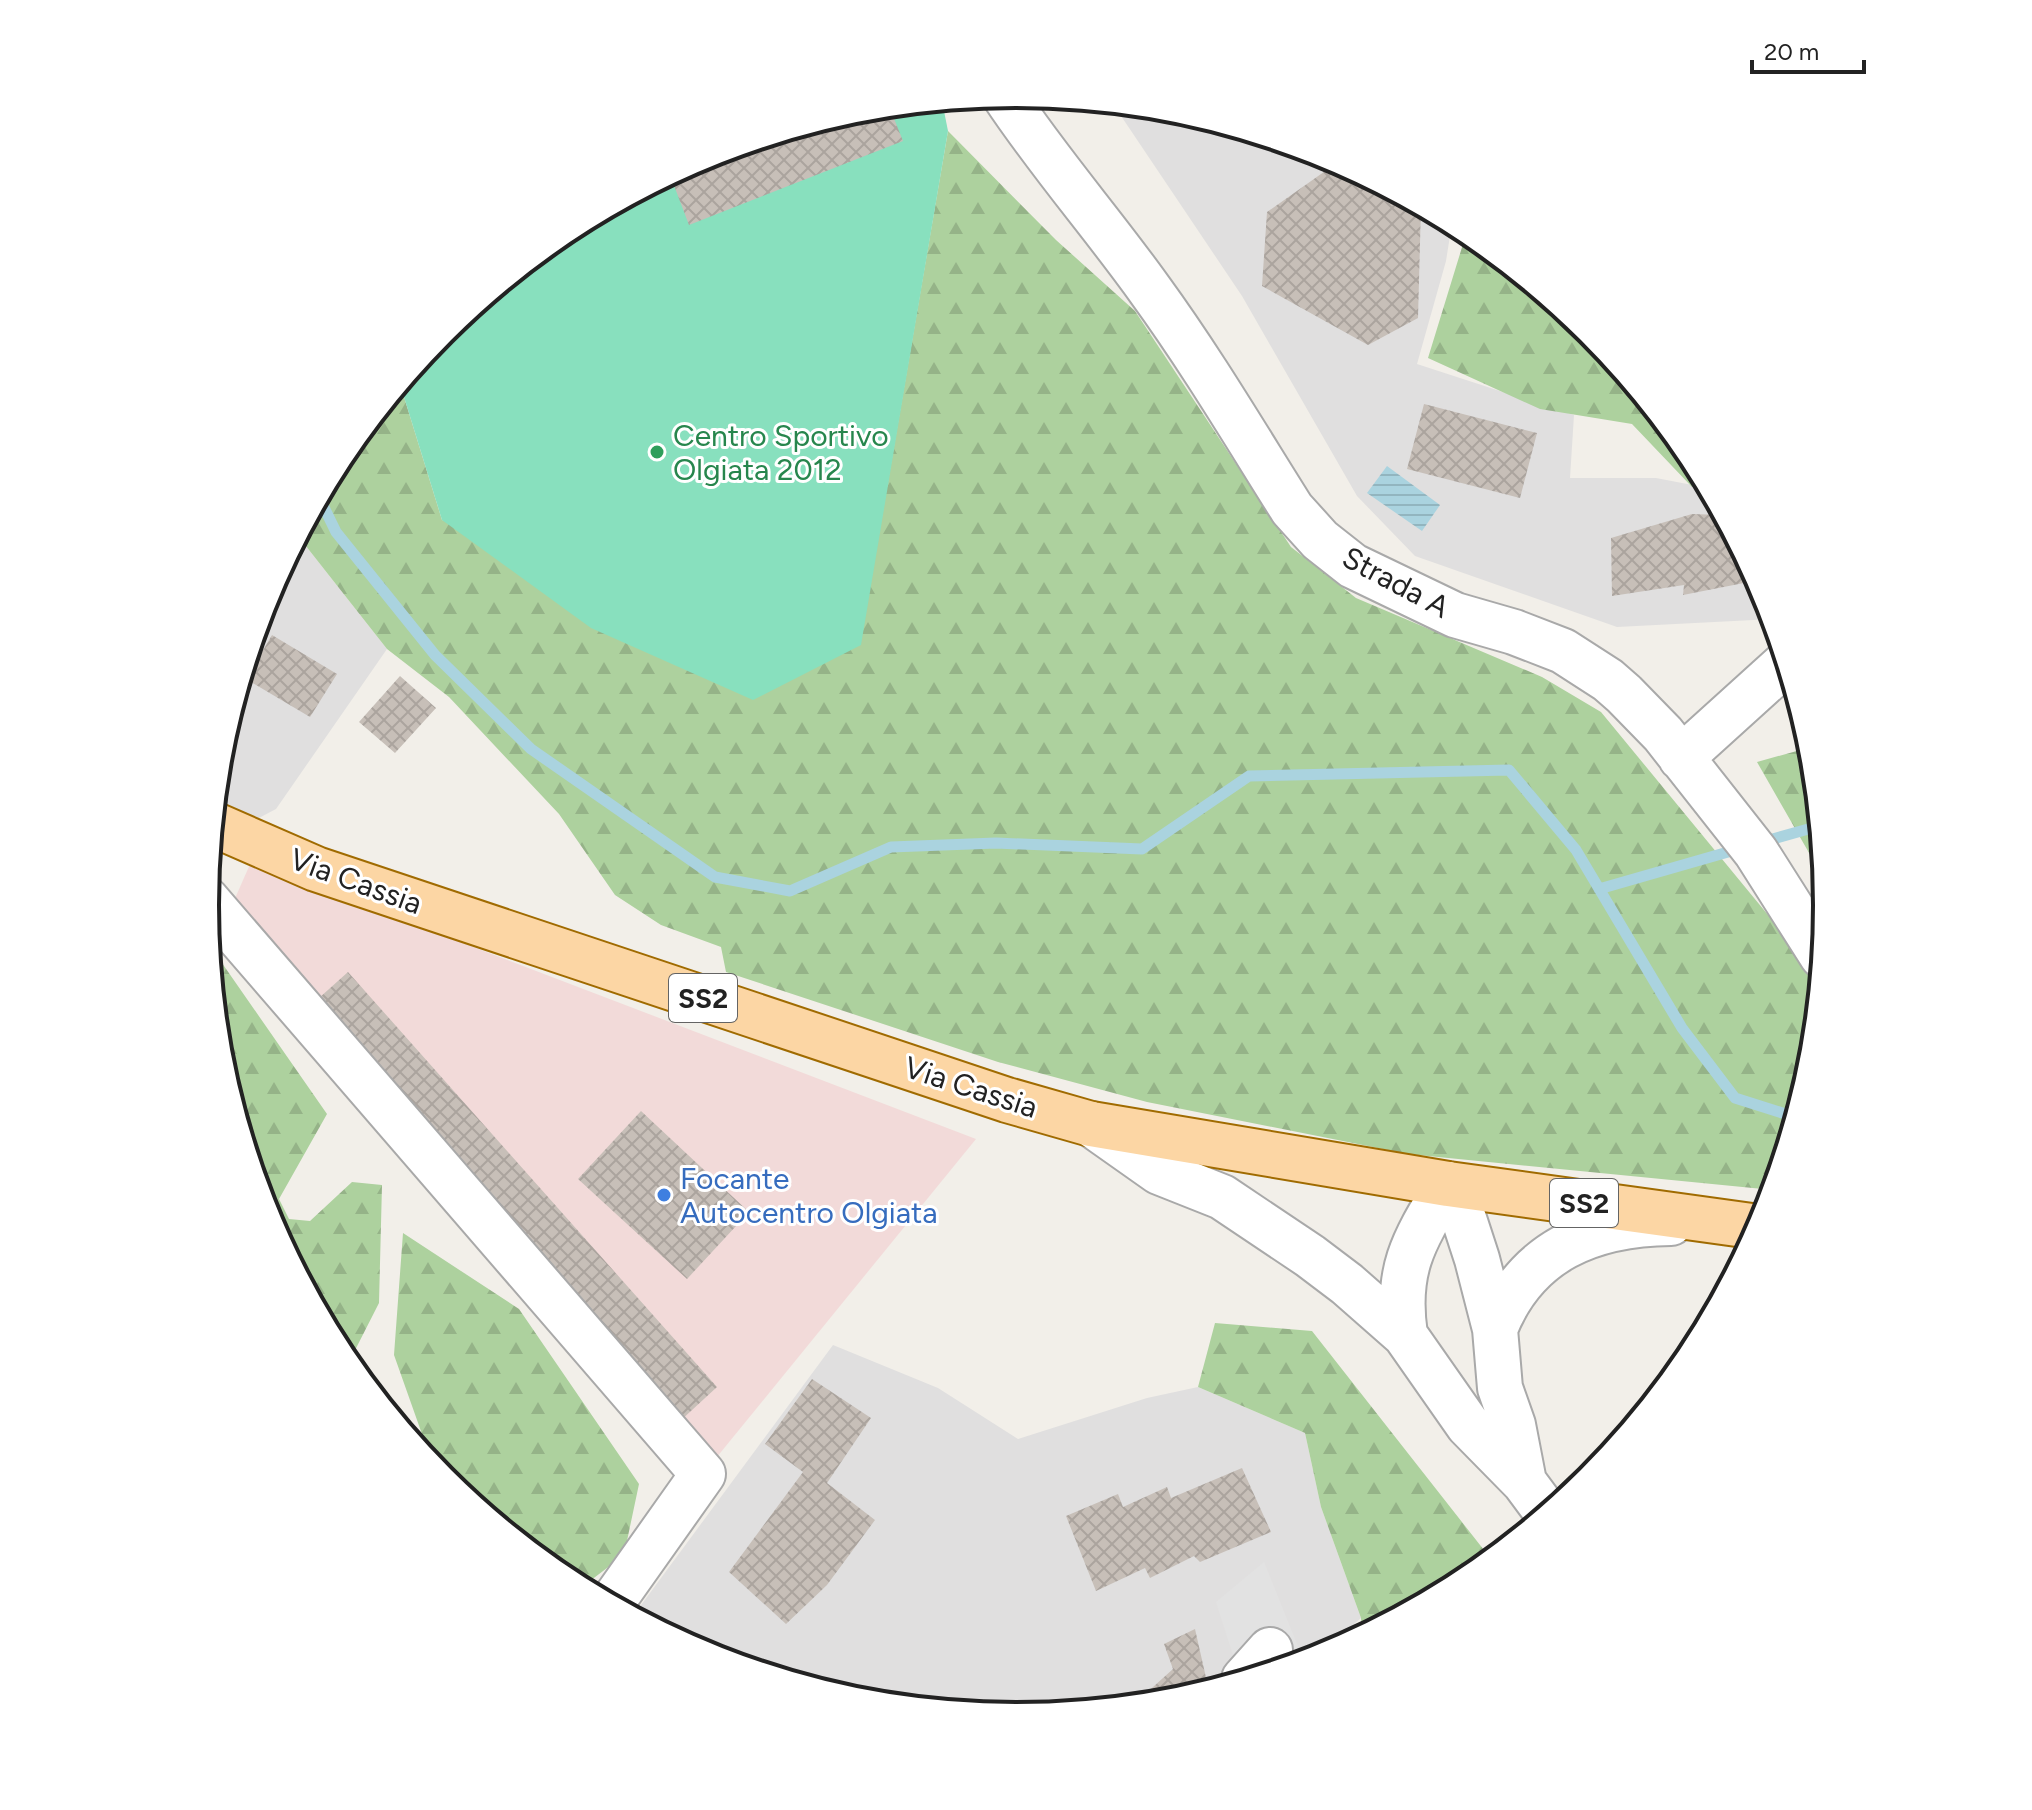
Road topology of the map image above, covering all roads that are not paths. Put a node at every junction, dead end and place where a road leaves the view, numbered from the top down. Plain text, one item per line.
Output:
1 (1013, 108) edge
2 (1778, 671) edge
3 (1681, 758) junction
4 (223, 829) edge
5 (219, 914) edge
6 (1812, 940) edge
7 (1091, 1124) junction
8 (1448, 1184) junction
9 (1740, 1224) edge
10 (1495, 1329) junction
11 (1405, 1335) junction
12 (1536, 1498) edge
13 (617, 1595) edge

1 - 3 street, Strada A
2 - 3 street
3 - 6 street, Strada A
4 - 7 main road, Via Cassia / SS2
5 - 13 street
7 - 8 main road, Via Cassia / SS2
7 - 11 street
8 - 9 main road, Via Cassia / SS2
8 - 10 street
8 - 11 street
9 - 10 street
10 - 12 street
11 - 12 street

